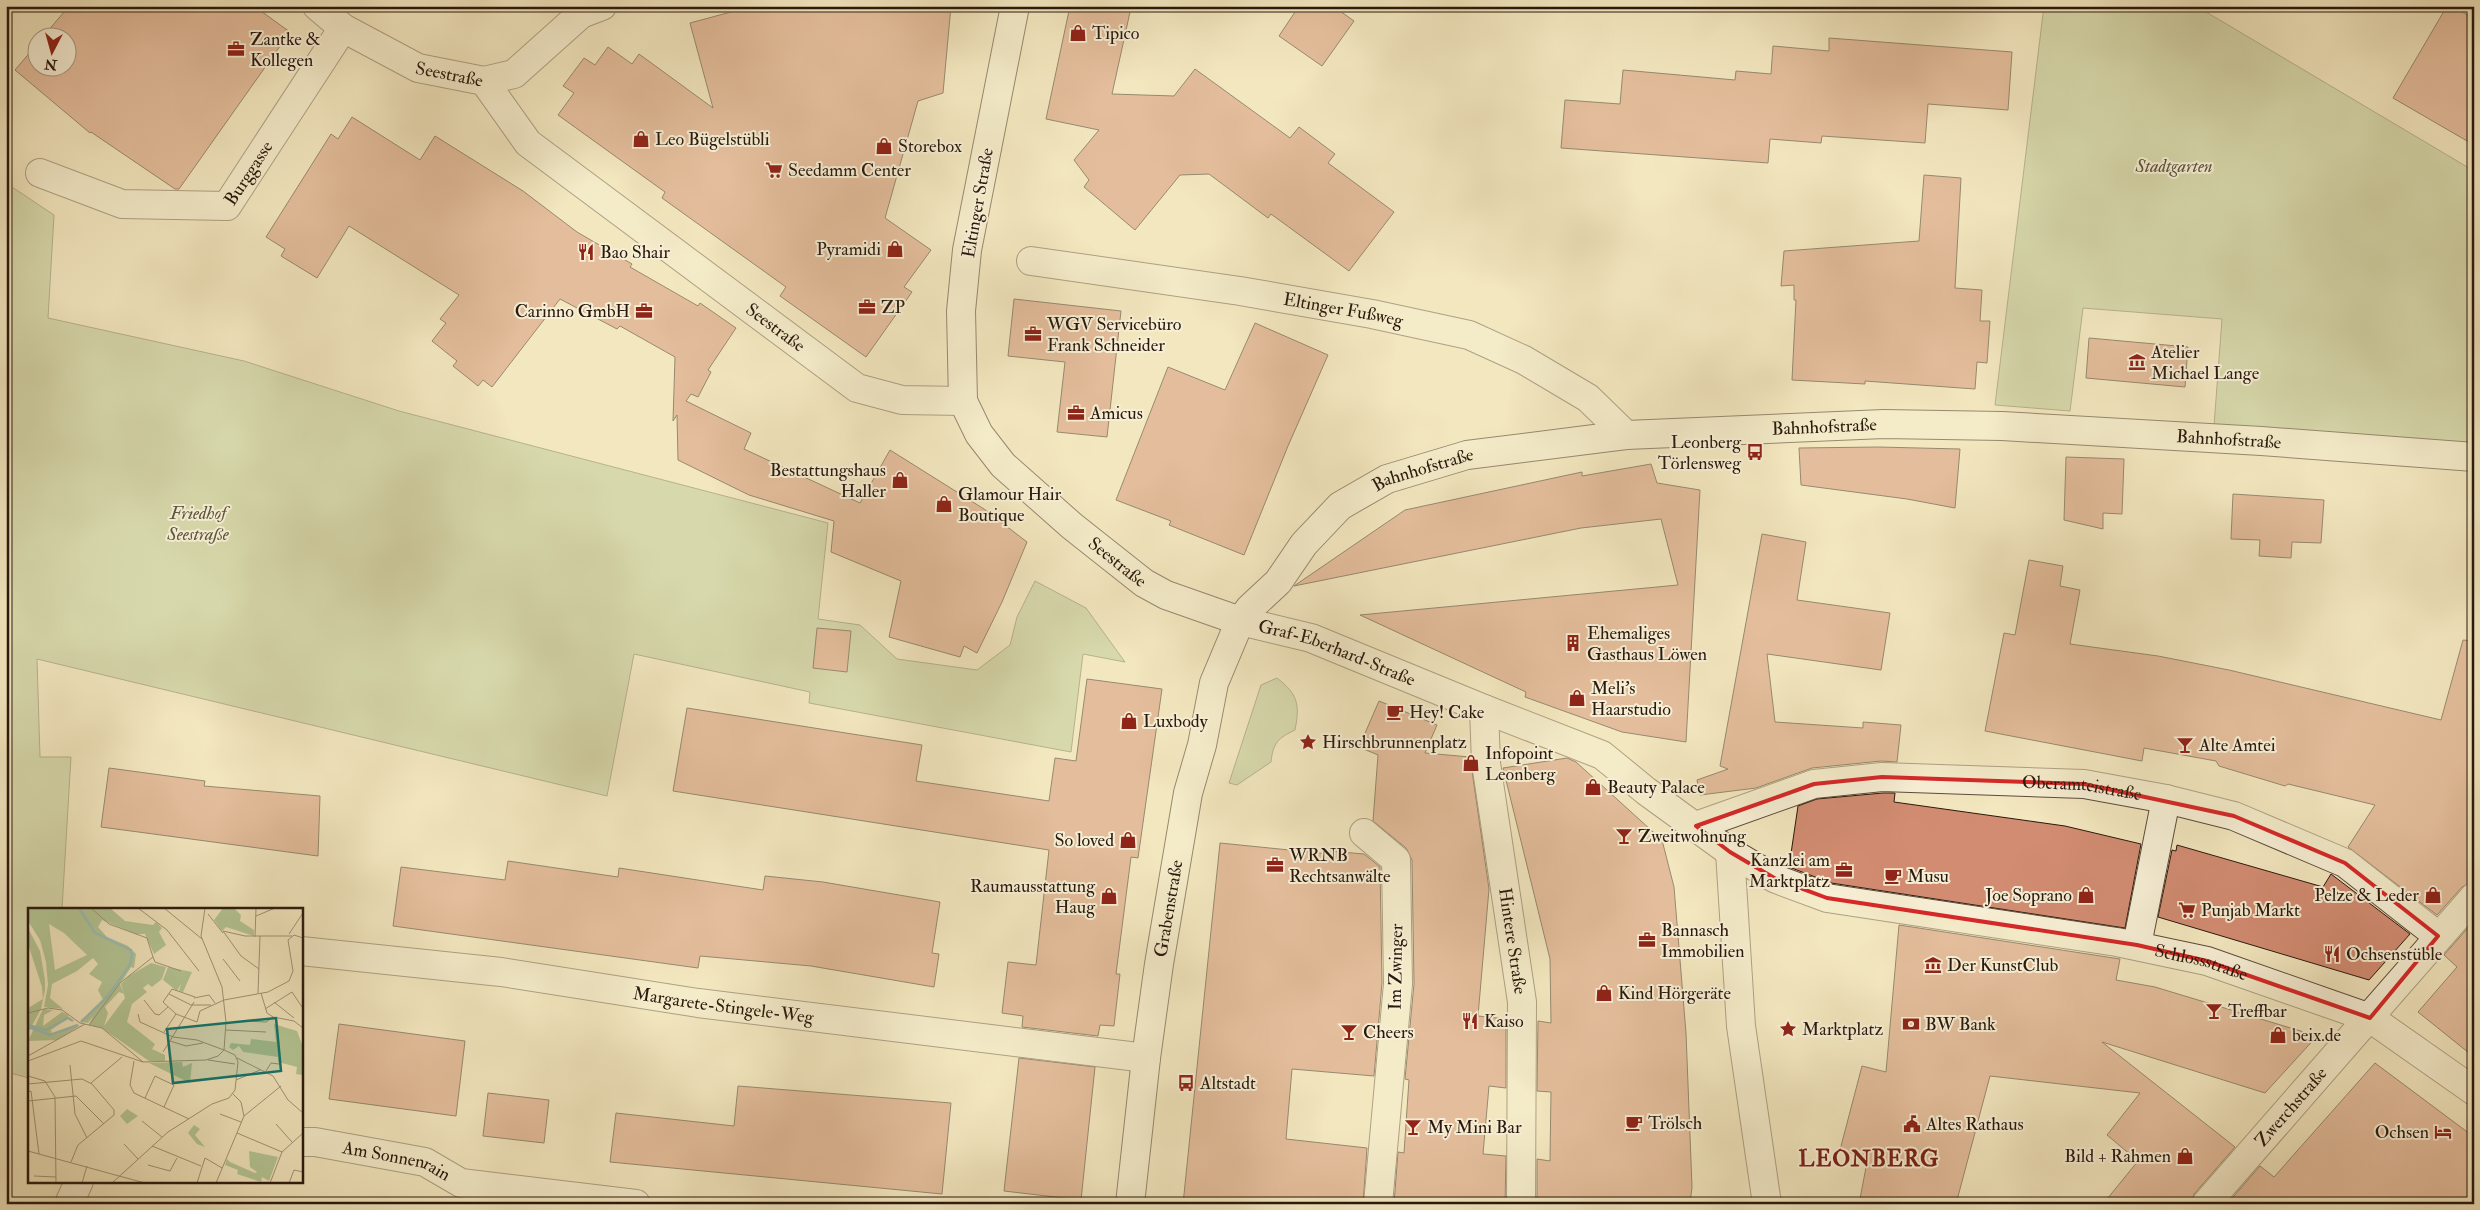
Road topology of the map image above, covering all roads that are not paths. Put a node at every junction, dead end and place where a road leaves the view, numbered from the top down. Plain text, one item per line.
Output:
1 (317, 6) edge
2 (602, 6) edge
3 (1016, 6) edge
4 (343, 28) junction
5 (484, 81) junction
6 (40, 173) dead end
7 (1031, 262) dead end
8 (964, 401) junction
9 (1626, 436) junction
10 (2474, 457) edge
11 (1240, 621) junction
12 (1484, 710) junction
13 (2166, 799) junction
14 (1696, 826) junction
15 (1364, 833) dead end
16 (1730, 852) junction
17 (2474, 897) edge
18 (2438, 936) junction
19 (2137, 945) junction
20 (302, 951) edge
21 (2370, 1018) junction
22 (1146, 1058) junction
23 (2474, 1091) edge
24 (302, 1142) edge
25 (79, 1182) edge
26 (69, 1204) edge
27 (636, 1204) edge
28 (1130, 1204) edge
29 (1378, 1204) edge
30 (1521, 1204) edge
31 (1767, 1204) edge
32 (2206, 1204) edge

1 - 4 street, Seestraße
2 - 5 street
3 - 8 street, Eltinger Straße
4 - 5 street, Seestraße
4 - 6 street, Burggasse
5 - 8 street, Seestraße
7 - 9 street, Eltinger Fußweg
8 - 11 street, Seestraße
9 - 10 street, Bahnhofstraße
9 - 11 street, Bahnhofstraße
11 - 12 street, Graf-Eberhard-Straße
11 - 22 street, Grabenstraße
12 - 14 street, Graf-Eberhard-Straße
12 - 30 street, Hintere Straße
13 - 14 street, Oberamteistraße
13 - 18 street, Oberamteistraße
13 - 19 street
14 - 16 street
15 - 29 street, Im Zwinger
16 - 19 street, Schlossstraße
16 - 31 street
17 - 18 street, Zwerchstraße
18 - 21 street, Zwerchstraße
19 - 21 street, Schlossstraße
20 - 22 street, Margarete-Stingele-Weg
21 - 23 street, Schlossstraße
21 - 32 street, Zwerchstraße
22 - 28 street, Grabenstraße
24 - 27 street, Am Sonnenrain
25 - 26 street

